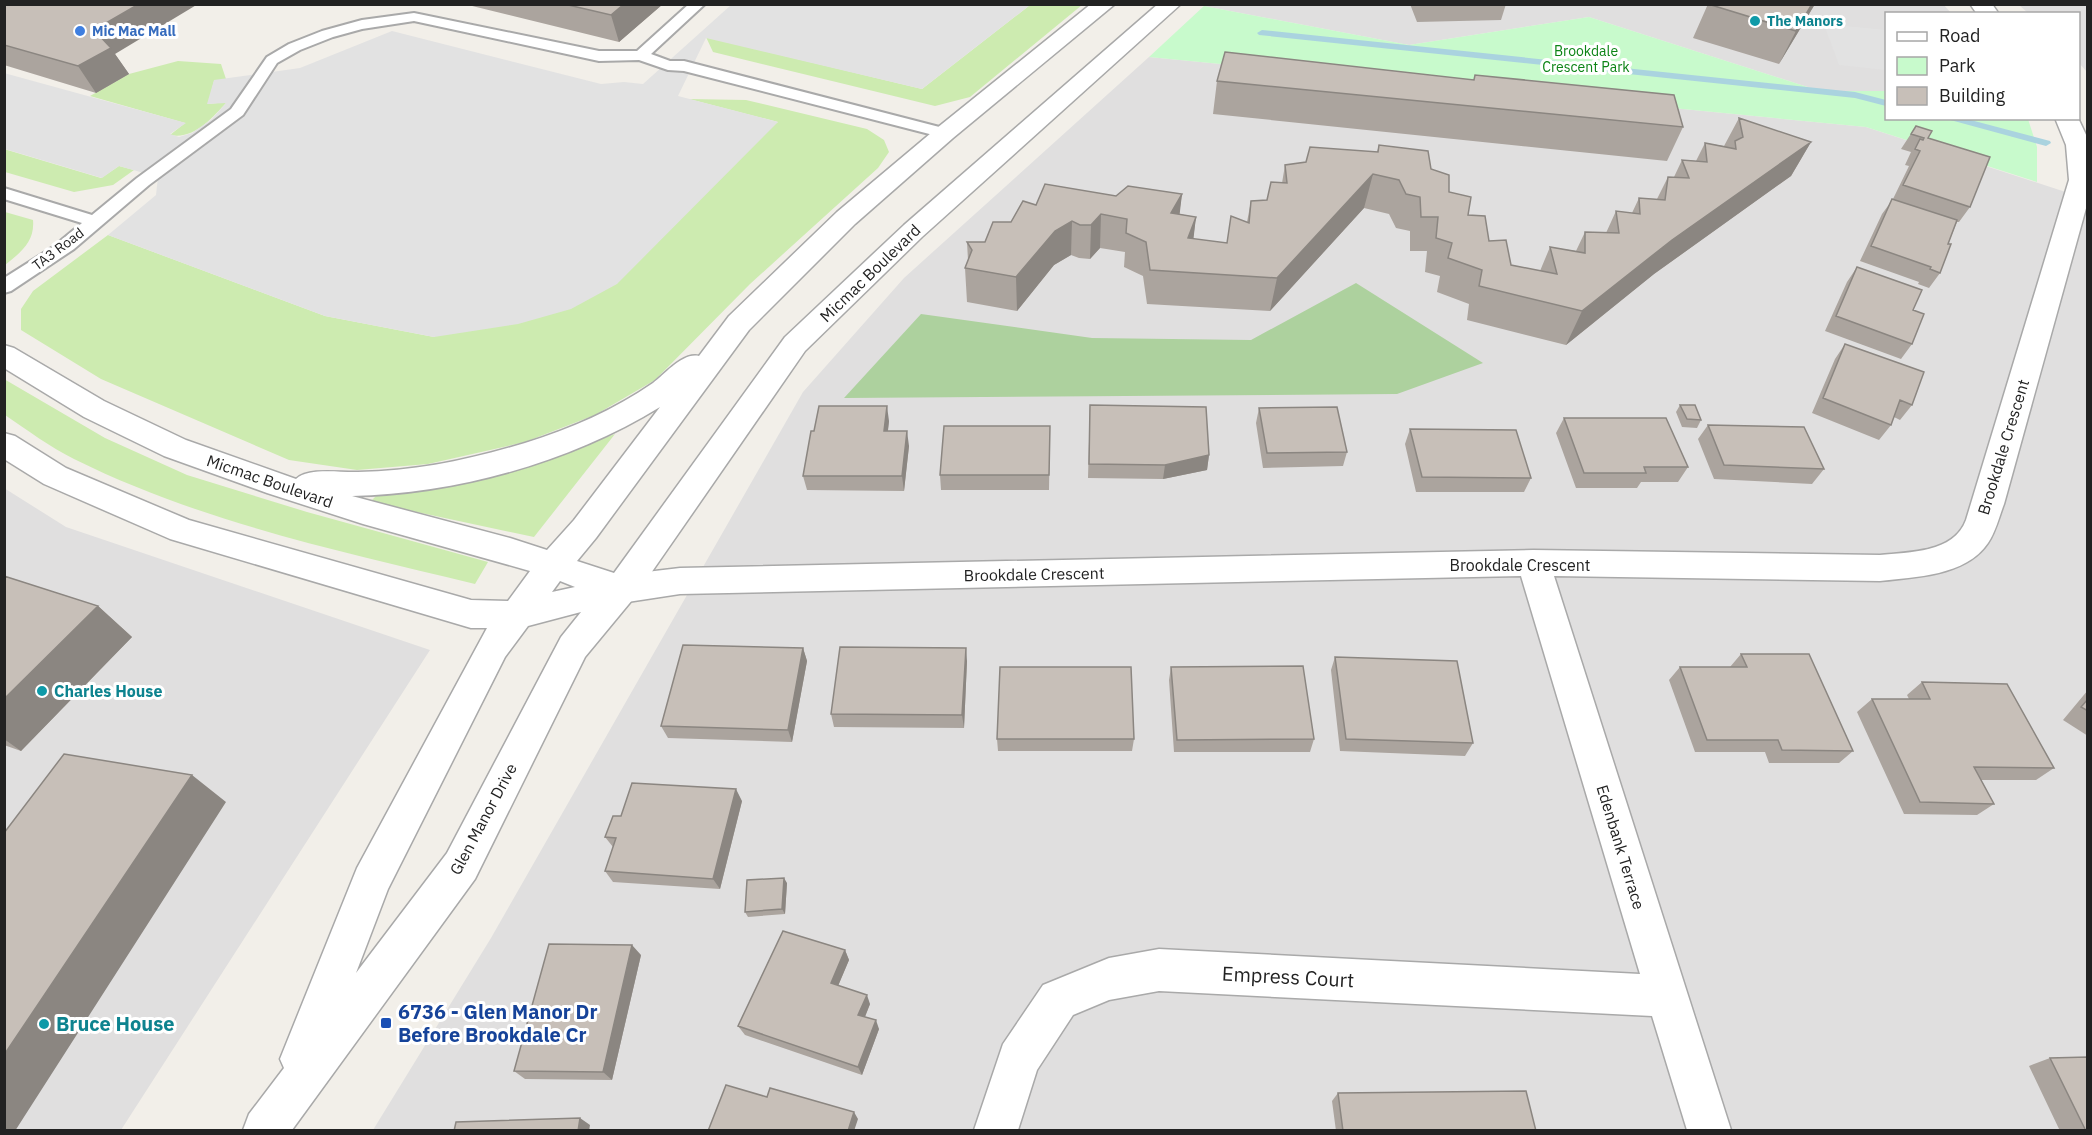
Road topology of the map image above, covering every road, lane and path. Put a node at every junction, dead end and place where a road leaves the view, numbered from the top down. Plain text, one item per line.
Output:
1 (699, 4) edge
2 (1105, 4) edge
3 (1171, 4) edge
4 (641, 55) junction
5 (2068, 120) edge
6 (945, 133) junction
7 (4, 193) edge
8 (93, 221) junction
9 (4, 286) edge
10 (739, 323) junction
11 (4, 355) edge
12 (4, 444) edge
13 (278, 485) junction
14 (1533, 563) junction
15 (552, 567) junction
16 (621, 589) junction
17 (514, 615) junction
18 (1668, 996) junction
19 (276, 1114) edge
20 (996, 1131) edge
21 (1709, 1131) edge

1 - 4 lane
2 - 6 street
3 - 16 street, Micmac Boulevard
4 - 6 lane
4 - 8 lane
5 - 14 street, Brookdale Crescent
6 - 10 street
7 - 8 lane, TA3 Road
8 - 9 lane, TA3 Road
10 - 13 street
10 - 15 street
11 - 13 street, Micmac Boulevard
12 - 17 street
13 - 15 street, Micmac Boulevard
14 - 16 street, Brookdale Crescent
14 - 18 street, Edenbank Terrace
15 - 16 street, Micmac Boulevard
15 - 17 street
16 - 17 street
16 - 19 street, Glen Manor Drive
17 - 19 street, Glen Manor Drive
18 - 20 street, Empress Court
18 - 21 street, Edenbank Terrace

